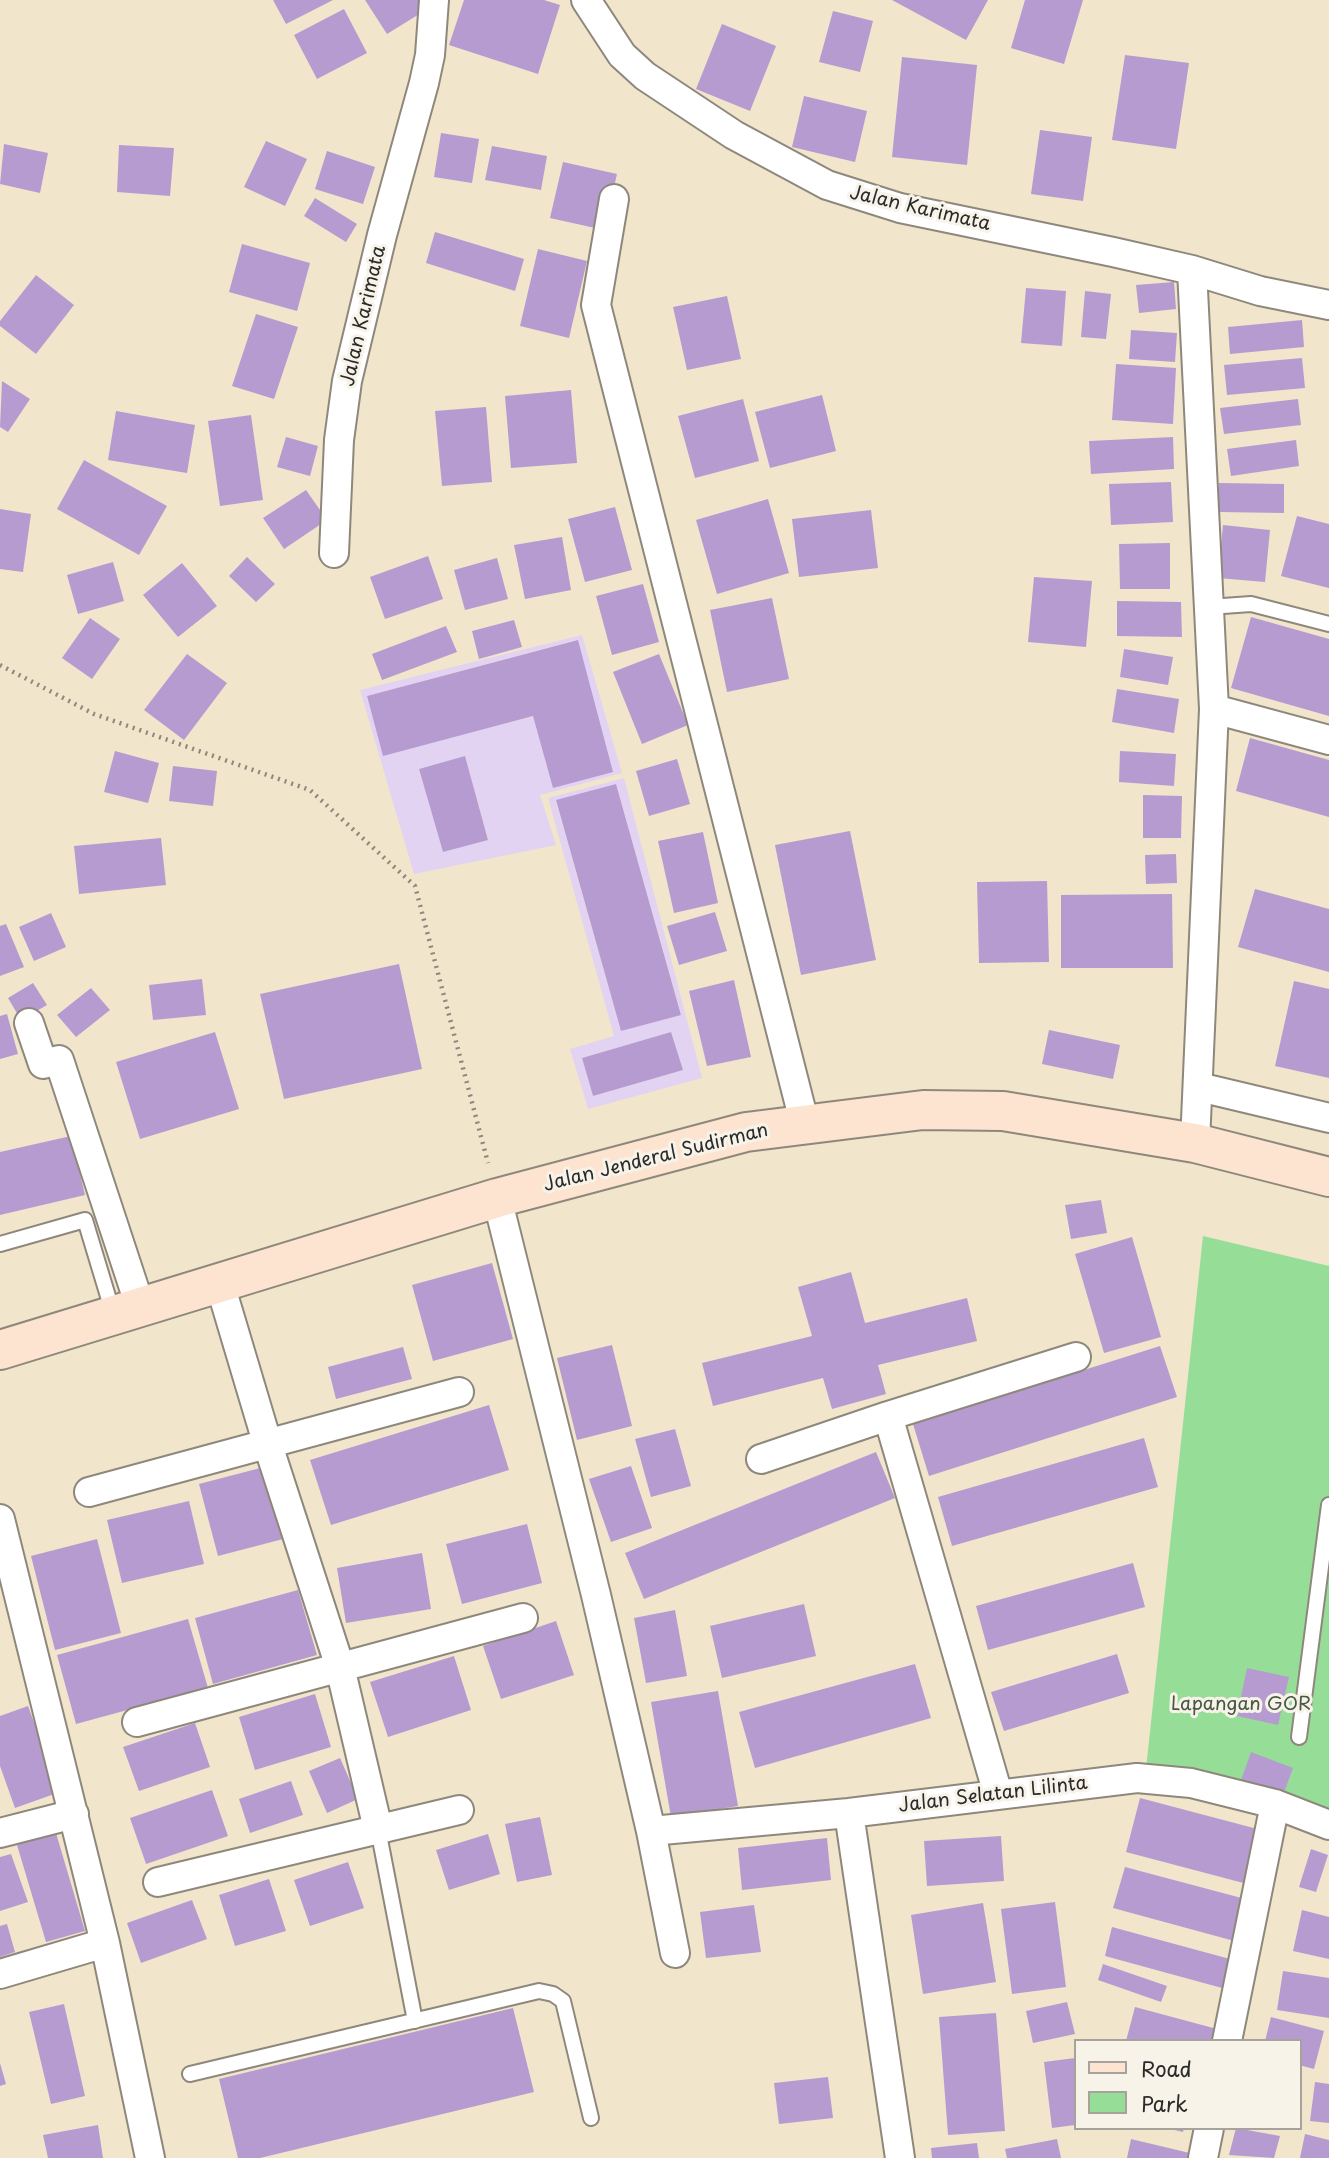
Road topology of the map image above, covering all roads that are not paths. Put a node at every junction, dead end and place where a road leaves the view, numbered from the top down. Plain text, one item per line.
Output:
1 (434, 0) edge
2 (586, 0) edge
3 (614, 199) dead end
4 (1192, 270) junction
5 (1329, 305) edge
6 (334, 553) dead end
7 (1209, 607) junction
8 (1329, 624) edge
9 (1214, 709) junction
10 (1329, 740) edge
11 (29, 1023) dead end
12 (1199, 1087) junction
13 (1329, 1118) edge
14 (805, 1125) junction
15 (1195, 1143) junction
16 (1329, 1177) edge
17 (497, 1198) junction
18 (0, 1244) edge
19 (219, 1281) junction
20 (126, 1310) junction
21 (0, 1350) edge
22 (1076, 1357) dead end
23 (459, 1392) dead end
24 (888, 1416) junction
25 (267, 1442) junction
26 (761, 1459) dead end
27 (89, 1492) dead end
28 (1329, 1505) edge
29 (0, 1520) edge
30 (523, 1618) dead end
31 (340, 1667) junction
32 (137, 1722) dead end
33 (1299, 1737) dead end
34 (998, 1794) junction
35 (1275, 1804) junction
36 (459, 1810) dead end
37 (849, 1813) junction
38 (74, 1814) junction
39 (1329, 1825) edge
40 (378, 1829) junction
41 (651, 1831) junction
42 (0, 1833) edge
43 (158, 1882) dead end
44 (105, 1943) junction
45 (675, 1953) dead end
46 (0, 1974) edge
47 (415, 2021) junction
48 (1227, 2039) edge
49 (190, 2074) dead end
50 (591, 2118) dead end
51 (1209, 2130) edge
52 (150, 2158) edge
53 (900, 2158) edge
54 (1203, 2158) edge

1 - 6 street, Jalan Karimata
2 - 4 street, Jalan Karimata
3 - 14 street
4 - 5 street, Jalan Karimata
4 - 7 street
7 - 8 lane
7 - 9 street
9 - 10 street
9 - 12 street
11 - 20 street
12 - 13 street
12 - 15 street
14 - 15 main road, Jalan Jenderal Sudirman
14 - 17 main road, Jalan Jenderal Sudirman
15 - 16 main road, Jalan Jenderal Sudirman
17 - 19 main road, Jalan Jenderal Sudirman
17 - 41 street
18 - 20 lane
19 - 20 main road, Jalan Jenderal Sudirman
19 - 25 street
20 - 21 main road, Jalan Jenderal Sudirman
22 - 24 street
23 - 25 street
24 - 26 street
24 - 34 street
25 - 27 street
25 - 31 street
28 - 33 lane
29 - 38 street
30 - 31 street
31 - 32 street
31 - 40 street
34 - 35 street, Jalan Selatan Lilinta
34 - 37 street, Jalan Selatan Lilinta
35 - 39 street, Jalan Selatan Lilinta
35 - 48 street
36 - 40 street
37 - 41 street, Jalan Selatan Lilinta
37 - 53 street
38 - 42 street
38 - 44 street
40 - 43 street
40 - 47 lane
41 - 45 street
44 - 46 street
44 - 52 street
47 - 49 lane
47 - 50 lane
51 - 54 street

